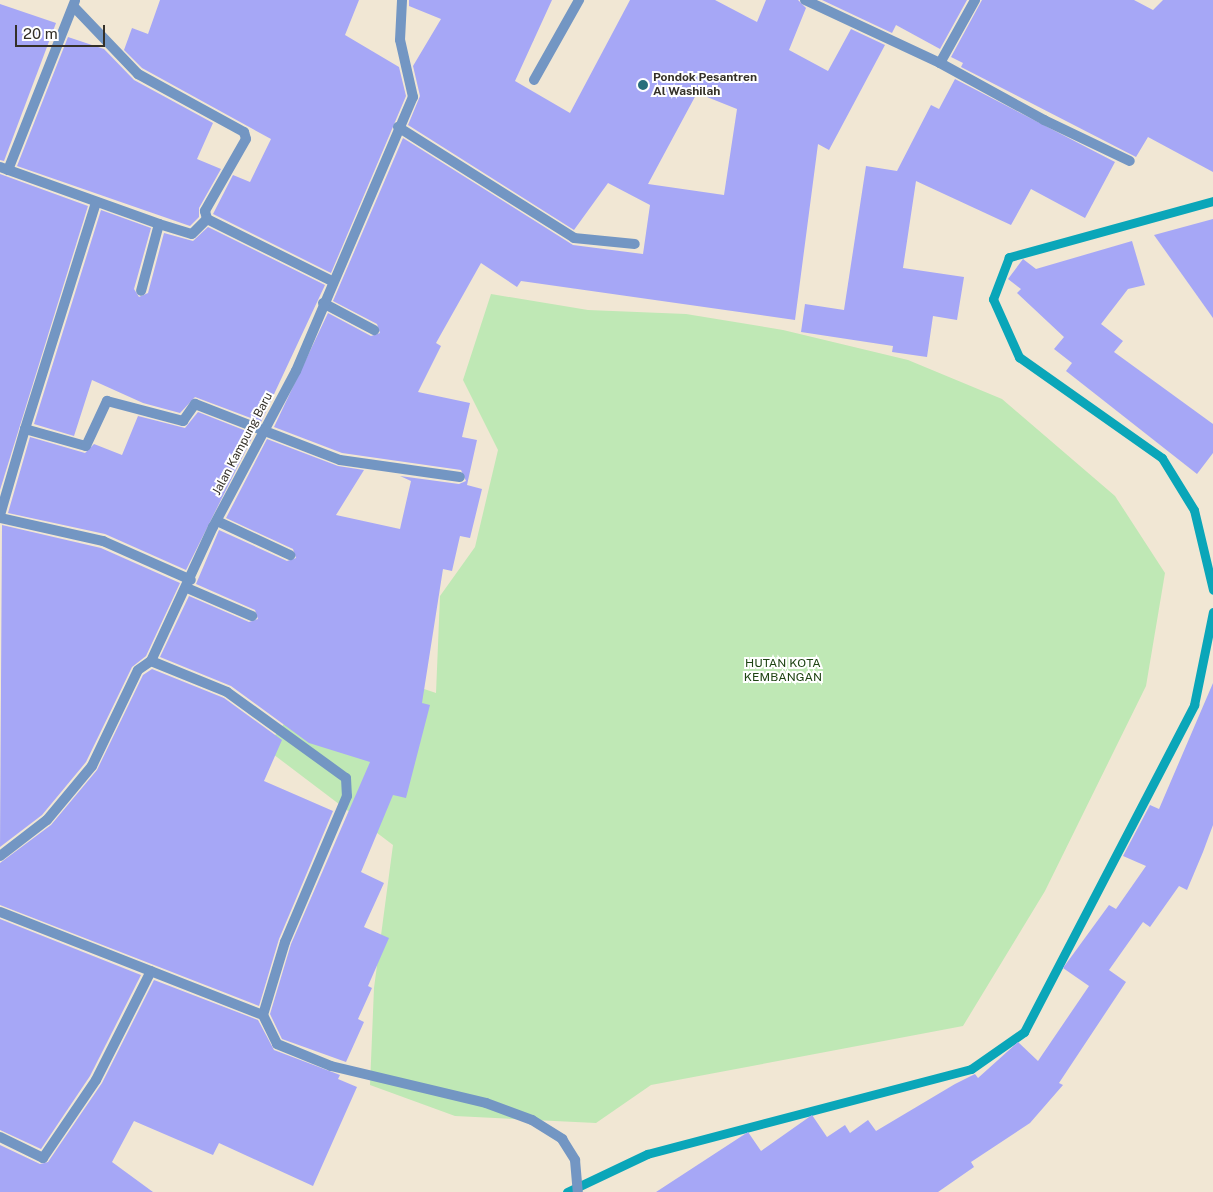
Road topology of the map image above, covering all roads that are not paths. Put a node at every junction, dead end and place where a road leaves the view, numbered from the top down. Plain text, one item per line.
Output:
1 (402, 0) edge
2 (579, 0) edge
3 (805, 0) edge
4 (975, 0) edge
5 (75, 3) edge
6 (940, 63) junction
7 (534, 80) dead end
8 (398, 127) junction
9 (1130, 161) dead end
10 (4, 169) edge
11 (96, 202) junction
12 (207, 219) junction
13 (159, 224) junction
14 (635, 244) dead end
15 (332, 281) junction
16 (141, 292) dead end
17 (323, 303) junction
18 (374, 330) dead end
19 (25, 429) junction
20 (265, 430) junction
21 (460, 477) dead end
22 (0, 517) edge
23 (216, 521) junction
24 (290, 555) dead end
25 (189, 584) junction
26 (252, 616) dead end
27 (151, 661) junction
28 (0, 856) edge
29 (0, 912) edge
30 (151, 971) junction
31 (262, 1015) junction
32 (0, 1137) edge
33 (578, 1192) edge

1 - 8 street, Jalan Kampung Baru
2 - 7 street
3 - 6 street
4 - 6 street
5 - 10 street
5 - 12 street
6 - 9 street
8 - 14 street
8 - 15 street, Jalan Kampung Baru
10 - 11 street
11 - 13 street
11 - 19 street
12 - 13 street
12 - 15 street
13 - 16 street
15 - 17 street, Jalan Kampung Baru
17 - 18 street
17 - 20 street, Jalan Kampung Baru
19 - 20 street
19 - 22 street
20 - 21 street
20 - 23 street, Jalan Kampung Baru
22 - 25 street
23 - 24 street
23 - 25 street, Jalan Kampung Baru
25 - 26 street
25 - 27 street, Jalan Kampung Baru
27 - 28 street, Jalan Kampung Baru
27 - 31 street
29 - 30 street
30 - 31 street
30 - 32 street
31 - 33 street

